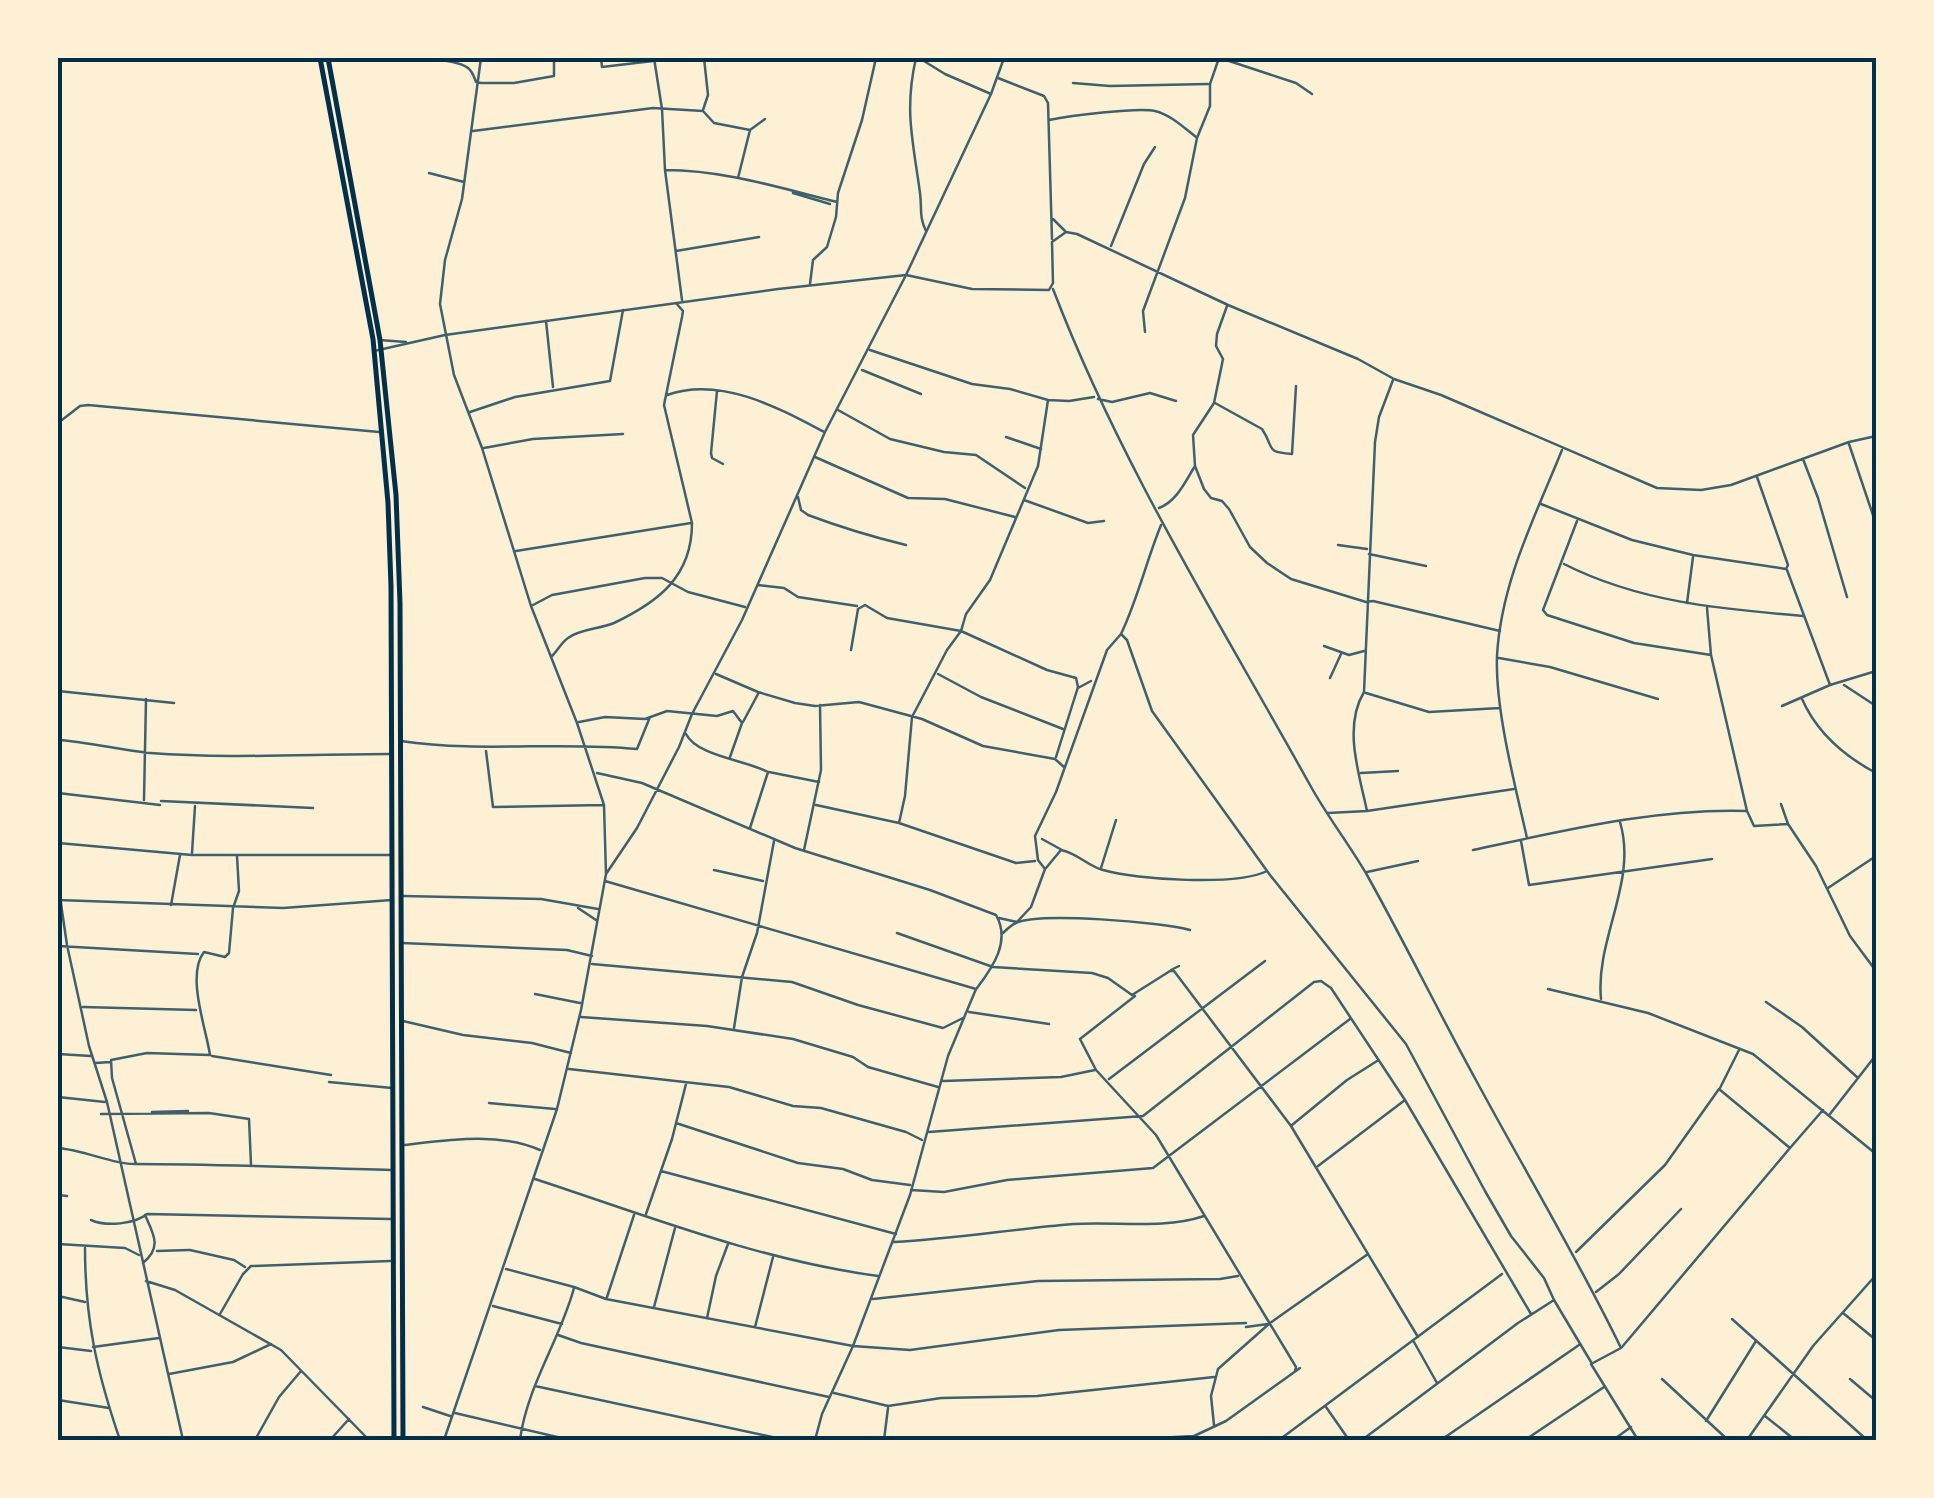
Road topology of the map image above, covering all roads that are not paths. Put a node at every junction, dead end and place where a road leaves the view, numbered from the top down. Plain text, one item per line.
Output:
1 (320, 58) edge
2 (328, 58) edge
3 (429, 58) edge
4 (482, 58) edge
5 (554, 58) edge
6 (601, 58) edge
7 (704, 58) edge
8 (876, 58) edge
9 (917, 58) edge
10 (1004, 58) edge
11 (1219, 58) edge
12 (362, 59) edge
13 (654, 59) edge
14 (998, 78) junction
15 (478, 83) junction
16 (1073, 83) dead end
17 (1210, 84) junction
18 (992, 94) junction
19 (1312, 94) dead end
20 (662, 109) junction
21 (703, 111) junction
22 (766, 119) dead end
23 (1049, 120) junction
24 (750, 130) junction
25 (471, 131) junction
26 (1197, 138) junction
27 (1154, 147) dead end
28 (665, 170) junction
29 (429, 173) dead end
30 (738, 178) junction
31 (464, 182) junction
32 (838, 202) junction
33 (830, 204) dead end
34 (1052, 218) junction
35 (927, 232) junction
36 (1066, 232) junction
37 (758, 237) dead end
38 (1052, 242) junction
39 (1110, 248) junction
40 (675, 251) junction
41 (1158, 271) junction
42 (906, 276) junction
43 (810, 285) junction
44 (1052, 288) junction
45 (682, 302) junction
46 (675, 303) junction
47 (1228, 305) junction
48 (623, 310) junction
49 (546, 321) junction
50 (1145, 332) dead end
51 (445, 335) junction
52 (377, 339) junction
53 (408, 342) junction
54 (868, 349) junction
55 (378, 351) junction
56 (859, 368) junction
57 (1394, 378) junction
58 (1296, 386) dead end
59 (553, 389) junction
60 (718, 390) junction
61 (920, 394) dead end
62 (665, 396) junction
63 (1096, 397) junction
64 (1048, 400) junction
65 (1176, 401) dead end
66 (1214, 403) junction
67 (836, 410) junction
68 (468, 413) junction
69 (58, 423) edge
70 (380, 432) junction
71 (825, 432) junction
72 (623, 434) dead end
73 (1006, 436) dead end
74 (1876, 436) edge
75 (1849, 442) junction
76 (482, 448) junction
77 (1562, 449) junction
78 (1042, 450) junction
79 (814, 456) junction
80 (1803, 458) junction
81 (723, 464) dead end
82 (1194, 466) junction
83 (1756, 475) junction
84 (1027, 488) junction
85 (798, 495) junction
86 (1022, 500) junction
87 (1540, 503) junction
88 (1158, 508) junction
89 (1016, 517) junction
90 (1578, 519) junction
91 (1104, 521) dead end
92 (692, 522) junction
93 (1162, 524) junction
94 (1876, 524) edge
95 (906, 545) dead end
96 (1338, 545) dead end
97 (514, 552) junction
98 (1368, 552) junction
99 (1693, 555) junction
100 (1562, 564) junction
101 (1426, 566) dead end
102 (1786, 568) junction
103 (673, 585) junction
104 (757, 585) junction
105 (1846, 597) dead end
106 (1366, 602) junction
107 (1687, 603) junction
108 (531, 606) junction
109 (859, 606) junction
110 (747, 608) junction
111 (1707, 608) junction
112 (1803, 616) junction
113 (1500, 630) junction
114 (962, 632) junction
115 (1121, 634) junction
116 (1324, 646) dead end
117 (850, 650) dead end
118 (1366, 651) junction
119 (1342, 652) junction
120 (1711, 655) junction
121 (551, 657) junction
122 (1497, 658) junction
123 (1876, 671) edge
124 (716, 674) junction
125 (937, 674) junction
126 (1330, 678) dead end
127 (1092, 681) dead end
128 (1842, 684) junction
129 (1830, 686) junction
130 (1078, 687) junction
131 (58, 692) edge
132 (758, 692) junction
133 (1364, 692) junction
134 (146, 699) junction
135 (1658, 700) dead end
136 (1802, 700) junction
137 (174, 703) dead end
138 (820, 704) junction
139 (1782, 706) dead end
140 (1876, 706) edge
141 (1502, 708) junction
142 (692, 714) junction
143 (912, 716) junction
144 (650, 718) junction
145 (577, 722) junction
146 (742, 723) junction
147 (1062, 729) junction
148 (686, 733) junction
149 (58, 740) edge
150 (400, 740) junction
151 (584, 744) junction
152 (486, 749) junction
153 (146, 752) junction
154 (391, 754) junction
155 (730, 757) junction
156 (1056, 759) junction
157 (1065, 769) junction
158 (1398, 771) dead end
159 (768, 772) junction
160 (594, 773) junction
161 (1876, 773) edge
162 (1360, 774) junction
163 (819, 782) junction
164 (1516, 788) junction
165 (657, 790) junction
166 (58, 793) edge
167 (143, 802) junction
168 (1781, 804) dead end
169 (196, 805) junction
170 (604, 805) junction
171 (816, 805) junction
172 (313, 808) dead end
173 (1368, 811) junction
174 (1747, 811) junction
175 (1327, 813) junction
176 (1116, 820) dead end
177 (1620, 822) junction
178 (898, 823) junction
179 (1788, 824) junction
180 (749, 829) junction
181 (1527, 838) junction
182 (1042, 839) dead end
183 (774, 840) junction
184 (1521, 840) junction
185 (58, 843) edge
186 (1062, 850) junction
187 (1473, 850) dead end
188 (804, 851) junction
189 (180, 854) junction
190 (192, 854) junction
191 (393, 854) junction
192 (237, 856) junction
193 (1876, 856) edge
194 (1712, 859) dead end
195 (1038, 860) junction
196 (1418, 862) dead end
197 (1045, 869) junction
198 (1100, 869) junction
199 (714, 870) dead end
200 (1267, 871) junction
201 (1624, 872) junction
202 (1366, 873) junction
203 (606, 874) junction
204 (605, 881) junction
205 (764, 882) junction
206 (58, 883) edge
207 (1828, 888) junction
208 (401, 896) junction
209 (60, 900) edge
210 (393, 900) junction
211 (172, 905) junction
212 (577, 907) junction
213 (232, 908) junction
214 (601, 909) junction
215 (999, 918) junction
216 (598, 922) junction
217 (1017, 922) junction
218 (758, 926) junction
219 (1190, 930) dead end
220 (896, 933) dead end
221 (1002, 934) junction
222 (401, 943) junction
223 (66, 945) junction
224 (58, 946) edge
225 (200, 954) junction
226 (592, 956) junction
227 (1265, 961) dead end
228 (590, 964) junction
229 (1178, 966) dead end
230 (993, 967) junction
231 (1170, 971) junction
232 (1876, 971) edge
233 (742, 977) junction
234 (976, 989) junction
235 (1548, 989) dead end
236 (535, 994) dead end
237 (1136, 995) junction
238 (1602, 1001) junction
239 (1766, 1002) dead end
240 (582, 1004) junction
241 (82, 1007) junction
242 (1200, 1007) junction
243 (196, 1010) dead end
244 (966, 1014) junction
245 (579, 1017) junction
246 (1351, 1018) junction
247 (402, 1020) junction
248 (1049, 1024) dead end
249 (943, 1028) junction
250 (734, 1030) junction
251 (956, 1037) junction
252 (1230, 1046) junction
253 (1740, 1048) junction
254 (571, 1053) junction
255 (58, 1054) edge
256 (92, 1056) junction
257 (210, 1056) junction
258 (1876, 1056) edge
259 (1378, 1060) junction
260 (94, 1062) junction
261 (111, 1062) junction
262 (568, 1069) junction
263 (1096, 1070) junction
264 (331, 1075) dead end
265 (1858, 1078) junction
266 (1108, 1080) junction
267 (940, 1081) junction
268 (329, 1082) dead end
269 (686, 1082) junction
270 (1260, 1085) junction
271 (938, 1087) junction
272 (393, 1088) junction
273 (1719, 1089) junction
274 (58, 1098) edge
275 (1405, 1100) junction
276 (107, 1102) junction
277 (490, 1103) dead end
278 (557, 1110) junction
279 (1823, 1110) junction
280 (188, 1111) dead end
281 (101, 1114) junction
282 (110, 1114) junction
283 (121, 1114) junction
284 (1829, 1115) junction
285 (1140, 1117) junction
286 (676, 1123) junction
287 (1291, 1126) junction
288 (927, 1132) junction
289 (116, 1141) junction
290 (924, 1141) junction
291 (128, 1142) junction
292 (403, 1145) junction
293 (58, 1148) edge
294 (1790, 1148) junction
295 (542, 1152) junction
296 (1876, 1154) edge
297 (1168, 1158) junction
298 (120, 1162) junction
299 (136, 1164) junction
300 (251, 1165) junction
301 (1317, 1166) junction
302 (393, 1170) junction
303 (661, 1171) junction
304 (534, 1178) junction
305 (912, 1188) junction
306 (58, 1195) edge
307 (68, 1196) dead end
308 (1681, 1208) dead end
309 (635, 1214) junction
310 (145, 1215) junction
311 (1206, 1216) junction
312 (645, 1217) junction
313 (394, 1218) junction
314 (91, 1220) dead end
315 (134, 1220) junction
316 (140, 1220) junction
317 (148, 1221) junction
318 (675, 1227) junction
319 (896, 1234) junction
320 (893, 1242) junction
321 (728, 1243) junction
322 (58, 1244) edge
323 (85, 1248) junction
324 (190, 1250) junction
325 (202, 1250) dead end
326 (155, 1251) junction
327 (1368, 1254) junction
328 (1575, 1254) junction
329 (140, 1256) junction
330 (773, 1256) junction
331 (394, 1261) junction
332 (142, 1264) junction
333 (247, 1268) junction
334 (505, 1269) junction
335 (1504, 1273) junction
336 (1876, 1275) edge
337 (880, 1276) junction
338 (1240, 1276) junction
339 (146, 1281) junction
340 (574, 1287) junction
341 (1595, 1293) junction
342 (58, 1296) edge
343 (606, 1299) junction
344 (871, 1299) junction
345 (1554, 1300) junction
346 (85, 1302) junction
347 (492, 1306) junction
348 (654, 1307) junction
349 (1843, 1313) junction
350 (1531, 1314) junction
351 (220, 1315) junction
352 (707, 1318) junction
353 (1732, 1319) dead end
354 (562, 1324) junction
355 (1270, 1324) junction
356 (755, 1327) junction
357 (558, 1335) junction
358 (160, 1338) junction
359 (1416, 1339) junction
360 (1757, 1339) junction
361 (1876, 1340) edge
362 (271, 1344) junction
363 (1579, 1345) junction
364 (853, 1346) junction
365 (58, 1347) edge
366 (1621, 1348) junction
367 (92, 1350) junction
368 (1592, 1364) junction
369 (1300, 1368) dead end
370 (302, 1370) junction
371 (1295, 1371) junction
372 (1794, 1373) junction
373 (168, 1374) junction
374 (1214, 1377) junction
375 (1662, 1379) dead end
376 (1850, 1379) dead end
377 (1438, 1384) junction
378 (535, 1386) junction
379 (1606, 1386) junction
380 (831, 1395) junction
381 (58, 1400) edge
382 (1876, 1401) edge
383 (888, 1406) junction
384 (1325, 1406) junction
385 (422, 1407) dead end
386 (109, 1408) junction
387 (452, 1415) junction
388 (1764, 1415) junction
389 (350, 1418) junction
390 (1706, 1420) junction
391 (1214, 1424) junction
392 (522, 1426) junction
393 (1631, 1427) junction
394 (120, 1440) edge
395 (183, 1440) edge
396 (255, 1440) edge
397 (330, 1440) edge
398 (369, 1440) edge
399 (394, 1440) edge
400 (403, 1440) edge
401 (444, 1440) edge
402 (520, 1440) edge
403 (570, 1440) edge
404 (786, 1440) edge
405 (815, 1440) edge
406 (884, 1440) edge
407 (1118, 1440) edge
408 (1278, 1440) edge
409 (1349, 1440) edge
410 (1362, 1440) edge
411 (1441, 1440) edge
412 (1525, 1440) edge
413 (1613, 1440) edge
414 (1638, 1440) edge
415 (1728, 1440) edge
416 (1747, 1440) edge
417 (1795, 1440) edge
418 (1867, 1440) edge

1 - 52 highway
2 - 52 highway
3 - 12 street
3 - 15 street
4 - 15 street
5 - 15 street
6 - 13 street
7 - 21 street
8 - 32 street
9 - 18 street
9 - 35 street
10 - 14 street
11 - 17 street
11 - 19 street
13 - 20 street
14 - 18 street
14 - 23 street
15 - 25 street
16 - 17 street
17 - 26 street
18 - 35 street
20 - 21 street
20 - 25 street
20 - 28 street
21 - 24 street
22 - 24 street
23 - 26 street
23 - 34 street
24 - 30 street
25 - 31 street
26 - 41 street
27 - 39 street
28 - 30 street
28 - 40 street
29 - 31 street
30 - 32 street
30 - 33 street
31 - 51 street
32 - 43 street
34 - 36 street
34 - 38 street
35 - 42 street
36 - 38 street
36 - 39 street
37 - 40 street
38 - 44 street
39 - 41 street
40 - 45 street
41 - 47 street
41 - 50 street
42 - 43 street
42 - 44 street
42 - 54 street
43 - 45 street
44 - 63 street
45 - 46 street
46 - 48 street
46 - 62 street
47 - 57 street
47 - 66 street
48 - 49 street
48 - 59 street
49 - 51 street
49 - 59 street
51 - 53 street
51 - 68 street
52 - 53 street
52 - 55 highway
53 - 55 street
54 - 56 street
54 - 64 street
55 - 70 highway
55 - 150 highway
56 - 61 street
56 - 67 street
57 - 77 street
57 - 98 street
58 - 66 street
59 - 68 street
60 - 62 street
60 - 71 street
60 - 81 street
62 - 92 street
63 - 64 street
63 - 65 street
63 - 88 street
64 - 78 street
66 - 82 street
67 - 71 street
67 - 84 street
68 - 76 street
69 - 70 street
70 - 154 highway
71 - 79 street
72 - 76 street
73 - 78 street
74 - 75 street
75 - 80 street
75 - 94 street
76 - 97 street
77 - 83 street
77 - 87 street
78 - 84 street
79 - 85 street
79 - 89 street
80 - 83 street
80 - 105 street
82 - 88 street
82 - 106 street
83 - 102 street
84 - 86 street
85 - 95 street
85 - 104 street
86 - 89 street
86 - 91 street
87 - 90 street
87 - 113 street
88 - 93 street
89 - 114 street
90 - 99 street
90 - 100 street
92 - 97 street
92 - 103 street
93 - 115 street
93 - 175 street
96 - 98 street
97 - 108 street
98 - 101 street
98 - 106 street
99 - 102 street
99 - 107 street
100 - 107 street
100 - 120 street
102 - 112 street
103 - 108 street
103 - 110 street
103 - 121 street
104 - 109 street
104 - 110 street
106 - 113 street
106 - 118 street
107 - 111 street
108 - 121 street
109 - 114 street
109 - 117 street
110 - 124 street
111 - 112 street
111 - 120 street
112 - 129 street
113 - 122 street
114 - 125 street
114 - 130 street
115 - 157 street
115 - 200 street
116 - 119 street
118 - 119 street
118 - 133 street
119 - 126 street
120 - 174 street
121 - 145 street
122 - 135 street
122 - 141 street
123 - 128 street
124 - 132 street
124 - 142 street
125 - 143 street
125 - 147 street
127 - 130 street
128 - 129 street
128 - 140 street
129 - 136 street
130 - 147 street
131 - 134 street
132 - 138 street
132 - 146 street
133 - 141 street
133 - 162 street
134 - 137 street
134 - 153 street
136 - 139 street
136 - 161 street
138 - 143 street
138 - 163 street
141 - 164 street
142 - 144 street
142 - 146 street
142 - 148 street
143 - 156 street
143 - 178 street
144 - 145 street
144 - 151 street
145 - 151 street
146 - 155 street
147 - 156 street
148 - 155 street
148 - 165 street
149 - 153 street
150 - 152 street
150 - 208 highway
151 - 152 street
151 - 160 street
152 - 170 street
153 - 154 street
153 - 167 street
154 - 191 highway
155 - 159 street
156 - 157 street
157 - 195 street
158 - 162 street
159 - 163 street
159 - 180 street
160 - 165 street
160 - 170 street
162 - 173 street
163 - 171 street
164 - 173 street
164 - 181 street
165 - 180 street
165 - 203 street
166 - 167 street
167 - 169 street
168 - 179 street
169 - 172 street
169 - 190 street
170 - 203 street
171 - 178 street
171 - 188 street
173 - 175 street
174 - 177 street
174 - 179 street
175 - 202 street
176 - 198 street
177 - 181 street
177 - 201 street
178 - 195 street
179 - 207 street
180 - 183 street
181 - 184 street
182 - 186 street
183 - 188 street
183 - 205 street
184 - 187 street
184 - 201 street
185 - 189 street
186 - 197 street
186 - 198 street
188 - 215 street
189 - 190 street
189 - 211 street
190 - 192 street
191 - 192 street
191 - 210 highway
192 - 213 street
193 - 207 street
194 - 201 street
195 - 197 street
196 - 202 street
197 - 217 street
198 - 200 street
199 - 205 street
200 - 345 street
201 - 238 street
202 - 328 street
203 - 204 street
204 - 214 street
204 - 218 street
205 - 218 street
206 - 209 street
207 - 232 street
208 - 212 street
208 - 222 highway
209 - 211 street
209 - 223 street
210 - 213 street
210 - 272 highway
211 - 213 street
212 - 214 street
212 - 216 street
213 - 225 street
214 - 216 street
215 - 217 street
215 - 221 street
216 - 226 street
217 - 219 street
217 - 221 street
218 - 233 street
218 - 234 street
220 - 230 street
221 - 230 street
222 - 226 street
222 - 247 highway
223 - 224 street
223 - 225 street
223 - 241 street
225 - 257 street
226 - 228 street
227 - 242 street
228 - 233 street
228 - 240 street
229 - 231 street
230 - 234 street
230 - 237 street
231 - 237 street
231 - 242 street
233 - 249 street
233 - 250 street
234 - 244 street
235 - 238 street
236 - 240 street
237 - 263 street
238 - 253 street
239 - 265 street
240 - 245 street
241 - 243 street
241 - 256 street
242 - 252 street
242 - 266 street
244 - 248 street
244 - 249 street
244 - 251 street
245 - 250 street
245 - 254 street
246 - 252 street
246 - 259 street
246 - 270 street
247 - 254 street
247 - 292 highway
249 - 251 street
250 - 271 street
251 - 267 street
252 - 270 street
252 - 285 street
253 - 273 street
253 - 279 street
254 - 262 street
255 - 256 street
256 - 260 street
257 - 261 street
257 - 264 street
258 - 265 street
259 - 275 street
259 - 287 street
260 - 261 street
260 - 276 street
261 - 283 street
262 - 269 street
262 - 278 street
263 - 266 street
263 - 267 street
265 - 284 street
266 - 285 street
267 - 271 street
268 - 272 street
269 - 286 street
269 - 290 street
270 - 287 street
270 - 297 street
271 - 288 street
272 - 302 highway
273 - 294 street
273 - 328 street
274 - 276 street
275 - 301 street
275 - 335 street
276 - 282 street
277 - 278 street
278 - 295 street
279 - 284 street
279 - 294 street
280 - 281 street
281 - 283 street
281 - 300 street
282 - 283 street
282 - 289 street
283 - 291 street
284 - 296 street
285 - 288 street
285 - 297 street
286 - 303 street
286 - 305 street
287 - 301 street
288 - 290 street
289 - 291 street
289 - 298 street
290 - 305 street
291 - 299 street
292 - 295 street
292 - 400 highway
293 - 298 street
294 - 366 street
295 - 304 street
297 - 305 street
297 - 311 street
298 - 299 street
298 - 315 street
299 - 300 street
300 - 302 street
301 - 327 street
302 - 313 highway
303 - 312 street
303 - 319 street
304 - 309 street
304 - 334 street
305 - 319 street
306 - 307 street
308 - 341 street
309 - 312 street
309 - 343 street
310 - 313 street
310 - 316 street
310 - 317 street
311 - 320 street
311 - 338 street
312 - 318 street
313 - 331 highway
314 - 315 street
315 - 316 street
315 - 329 street
316 - 317 street
317 - 326 street
318 - 321 street
318 - 348 street
319 - 320 street
320 - 337 street
321 - 330 street
321 - 352 street
322 - 323 street
323 - 329 street
323 - 346 street
324 - 325 street
324 - 326 street
324 - 333 street
326 - 332 street
327 - 355 street
327 - 359 street
328 - 341 street
329 - 332 street
330 - 337 street
330 - 356 street
331 - 333 street
331 - 399 highway
332 - 339 street
333 - 351 street
334 - 340 street
334 - 347 street
335 - 350 street
335 - 359 street
336 - 349 street
337 - 344 street
338 - 344 street
338 - 355 street
339 - 351 street
339 - 358 street
340 - 343 street
340 - 354 street
341 - 366 street
342 - 346 street
343 - 348 street
344 - 364 street
345 - 350 street
345 - 363 street
346 - 367 street
347 - 354 street
347 - 387 street
348 - 352 street
349 - 361 street
349 - 372 street
350 - 377 street
351 - 362 street
352 - 356 street
353 - 360 street
354 - 357 street
355 - 364 street
355 - 371 street
355 - 374 street
356 - 364 street
357 - 378 street
357 - 380 street
358 - 367 street
358 - 373 street
359 - 377 street
359 - 384 street
360 - 372 street
360 - 390 street
362 - 370 street
362 - 373 street
363 - 368 street
363 - 411 street
364 - 380 street
365 - 367 street
366 - 368 street
367 - 386 street
368 - 379 street
369 - 371 street
370 - 389 street
370 - 396 street
371 - 391 street
372 - 388 street
372 - 418 street
373 - 395 street
374 - 383 street
374 - 391 street
375 - 390 street
376 - 382 street
377 - 410 street
378 - 392 street
378 - 404 street
379 - 393 street
379 - 412 street
380 - 383 street
380 - 405 street
381 - 386 street
383 - 406 street
384 - 408 street
384 - 409 street
385 - 387 street
386 - 394 street
387 - 392 street
387 - 401 street
388 - 416 street
388 - 417 street
389 - 397 street
389 - 398 street
390 - 415 street
391 - 407 street
392 - 402 street
392 - 403 street
393 - 413 street
393 - 414 street

